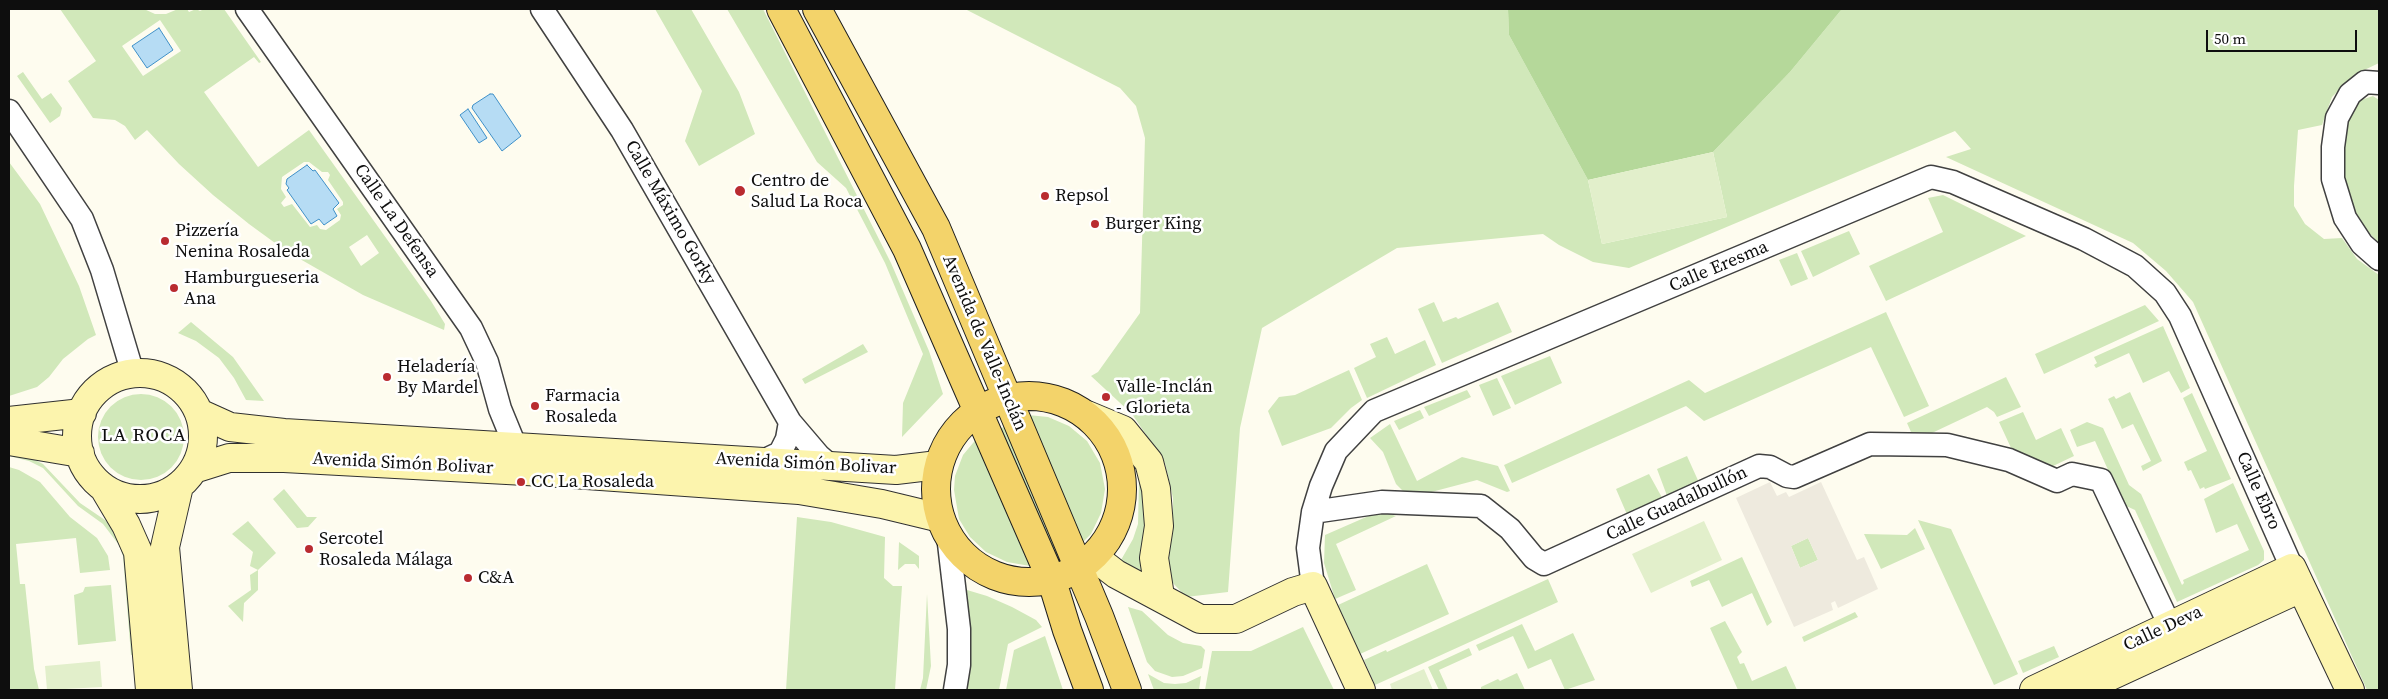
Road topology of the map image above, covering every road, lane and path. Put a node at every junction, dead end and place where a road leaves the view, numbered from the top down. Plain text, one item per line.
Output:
1 (247, 9) edge
2 (542, 9) edge
3 (781, 9) edge
4 (816, 9) edge
5 (2379, 83) edge
6 (9, 110) edge
7 (2379, 259) edge
8 (2165, 293) joint
9 (133, 374) junction
10 (1007, 397) junction
11 (979, 409) junction
12 (199, 413) junction
13 (82, 414) junction
14 (1088, 416) junction
15 (9, 421) edge
16 (790, 422) junction
17 (9, 442) edge
18 (516, 448) junction
19 (80, 453) junction
20 (759, 463) junction
21 (938, 466) junction
22 (832, 467) junction
23 (187, 478) junction
24 (104, 488) junction
25 (1313, 512) junction
26 (944, 527) junction
27 (1086, 563) junction
28 (2296, 578) junction
29 (1052, 581) junction
30 (1313, 586) junction
31 (1160, 596) junction
32 (2170, 626) junction
33 (150, 690) edge
34 (178, 690) edge
35 (955, 690) edge
36 (1089, 690) edge
37 (1126, 690) edge
38 (1361, 690) edge
39 (2034, 690) edge
40 (2080, 690) edge
41 (2350, 690) edge

1 - 18 street, Calle La Defensa
2 - 16 street, Calle Máximo Gorky
3 - 11 main road, Avenida de Valle-Inclán
4 - 10 main road, Avenida de Valle-Inclán
5 - 7 street
6 - 9 street
8 - 25 street, Calle Eresma
8 - 28 street, Calle Ebro
9 - 12 main road
9 - 13 main road
10 - 11 main road
10 - 14 main road
10 - 27 main road, Avenida de Valle-Inclán
11 - 21 main road
11 - 29 main road, Avenida de Valle-Inclán
12 - 18 main road, Avenida Simón Bolivar
12 - 23 main road
13 - 15 main road
13 - 19 main road
14 - 27 main road
14 - 31 main road
16 - 20 street
16 - 22 street, Calle Máximo Gorky
17 - 19 main road
18 - 20 main road, Avenida Simón Bolivar
19 - 24 main road
20 - 22 main road, Avenida Simón Bolivar
21 - 22 main road, Avenida Simón Bolivar
21 - 26 main road
23 - 24 main road
23 - 26 main road, Avenida Simón Bolivar
23 - 34 main road
24 - 33 main road
25 - 30 street, Calle Eresma
25 - 32 street, Calle Guadalbullón
26 - 29 main road
26 - 35 street
27 - 29 main road
27 - 31 main road
27 - 37 main road, Avenida de Valle-Inclán
28 - 32 main road, Calle Deva
28 - 40 main road, Calle Deva
28 - 41 main road, Calle Ebro
29 - 36 main road, Avenida de Valle-Inclán
30 - 31 main road
30 - 38 main road
32 - 39 main road, Calle Deva

